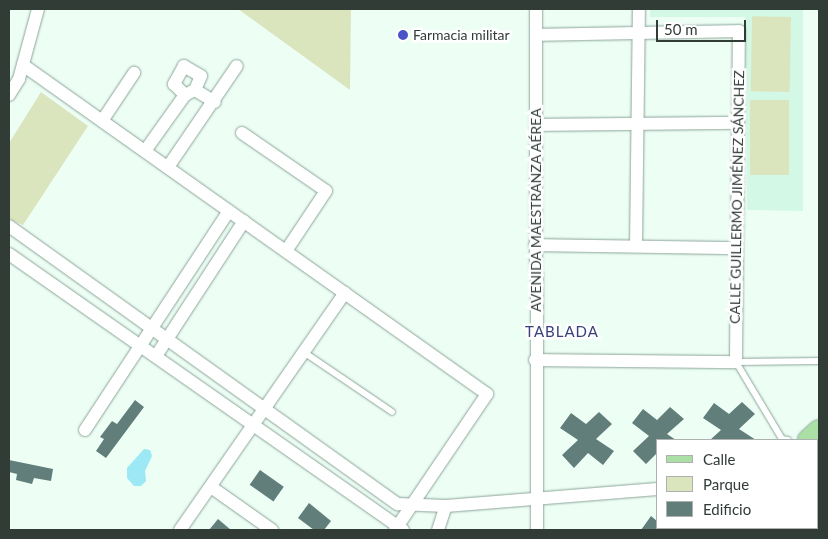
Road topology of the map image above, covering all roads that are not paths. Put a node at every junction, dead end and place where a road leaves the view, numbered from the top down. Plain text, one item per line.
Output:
1 (38, 9) edge
2 (536, 9) edge
3 (639, 9) edge
4 (639, 33) junction
5 (536, 35) junction
6 (23, 65) junction
7 (237, 66) dead end
8 (134, 74) dead end
9 (9, 94) edge
10 (215, 102) junction
11 (102, 121) junction
12 (738, 123) junction
13 (638, 124) junction
14 (536, 125) junction
15 (242, 133) dead end
16 (145, 151) junction
17 (168, 167) junction
18 (229, 211) junction
19 (244, 221) junction
20 (9, 226) edge
21 (536, 245) junction
22 (636, 246) junction
23 (735, 248) junction
24 (286, 251) junction
25 (9, 254) edge
26 (345, 293) junction
27 (152, 330) junction
28 (166, 339) junction
29 (142, 346) junction
30 (305, 353) junction
31 (156, 356) junction
32 (535, 360) junction
33 (819, 361) edge
34 (736, 362) junction
35 (266, 410) junction
36 (392, 412) dead end
37 (255, 425) junction
38 (85, 430) dead end
39 (819, 430) edge
40 (782, 439) edge
41 (809, 439) edge
42 (211, 486) junction
43 (656, 489) edge
44 (535, 500) junction
45 (413, 506) junction
46 (446, 506) junction
47 (399, 529) edge
48 (180, 530) edge
49 (272, 530) edge
50 (438, 530) edge
51 (537, 530) edge

1 - 6 street
2 - 5 street, AVENIDA MAESTRANZA AÉREA
3 - 4 street
4 - 5 street
4 - 12 street, CALLE GUILLERMO JIMÉNEZ SÁNCHEZ
4 - 13 street
5 - 14 street, AVENIDA MAESTRANZA AÉREA
6 - 9 street
6 - 11 street
7 - 10 street
8 - 11 street
10 - 16 street
10 - 17 street
11 - 16 street
12 - 13 street
12 - 23 street, CALLE GUILLERMO JIMÉNEZ SÁNCHEZ
13 - 14 street
13 - 22 street
14 - 21 street, AVENIDA MAESTRANZA AÉREA
15 - 24 street
16 - 17 street
17 - 18 street
18 - 19 street
18 - 27 street
19 - 24 street
19 - 28 street
20 - 27 street
21 - 22 street
21 - 32 street, AVENIDA MAESTRANZA AÉREA
22 - 23 street
23 - 34 street, CALLE GUILLERMO JIMÉNEZ SÁNCHEZ
24 - 26 street
25 - 29 street
26 - 30 street
26 - 45 street
27 - 28 street
27 - 29 street
28 - 31 street
28 - 35 street
29 - 31 street
29 - 38 street
30 - 35 street
30 - 36 lane
31 - 37 street
32 - 34 street
32 - 44 street, AVENIDA MAESTRANZA AÉREA
33 - 34 lane
34 - 40 lane
35 - 37 street
35 - 45 street
37 - 42 street
37 - 47 street
39 - 41 main road
42 - 48 street
42 - 49 street
43 - 44 street
44 - 46 street
44 - 51 street, AVENIDA MAESTRANZA AÉREA
45 - 46 street
45 - 47 street
46 - 50 street

